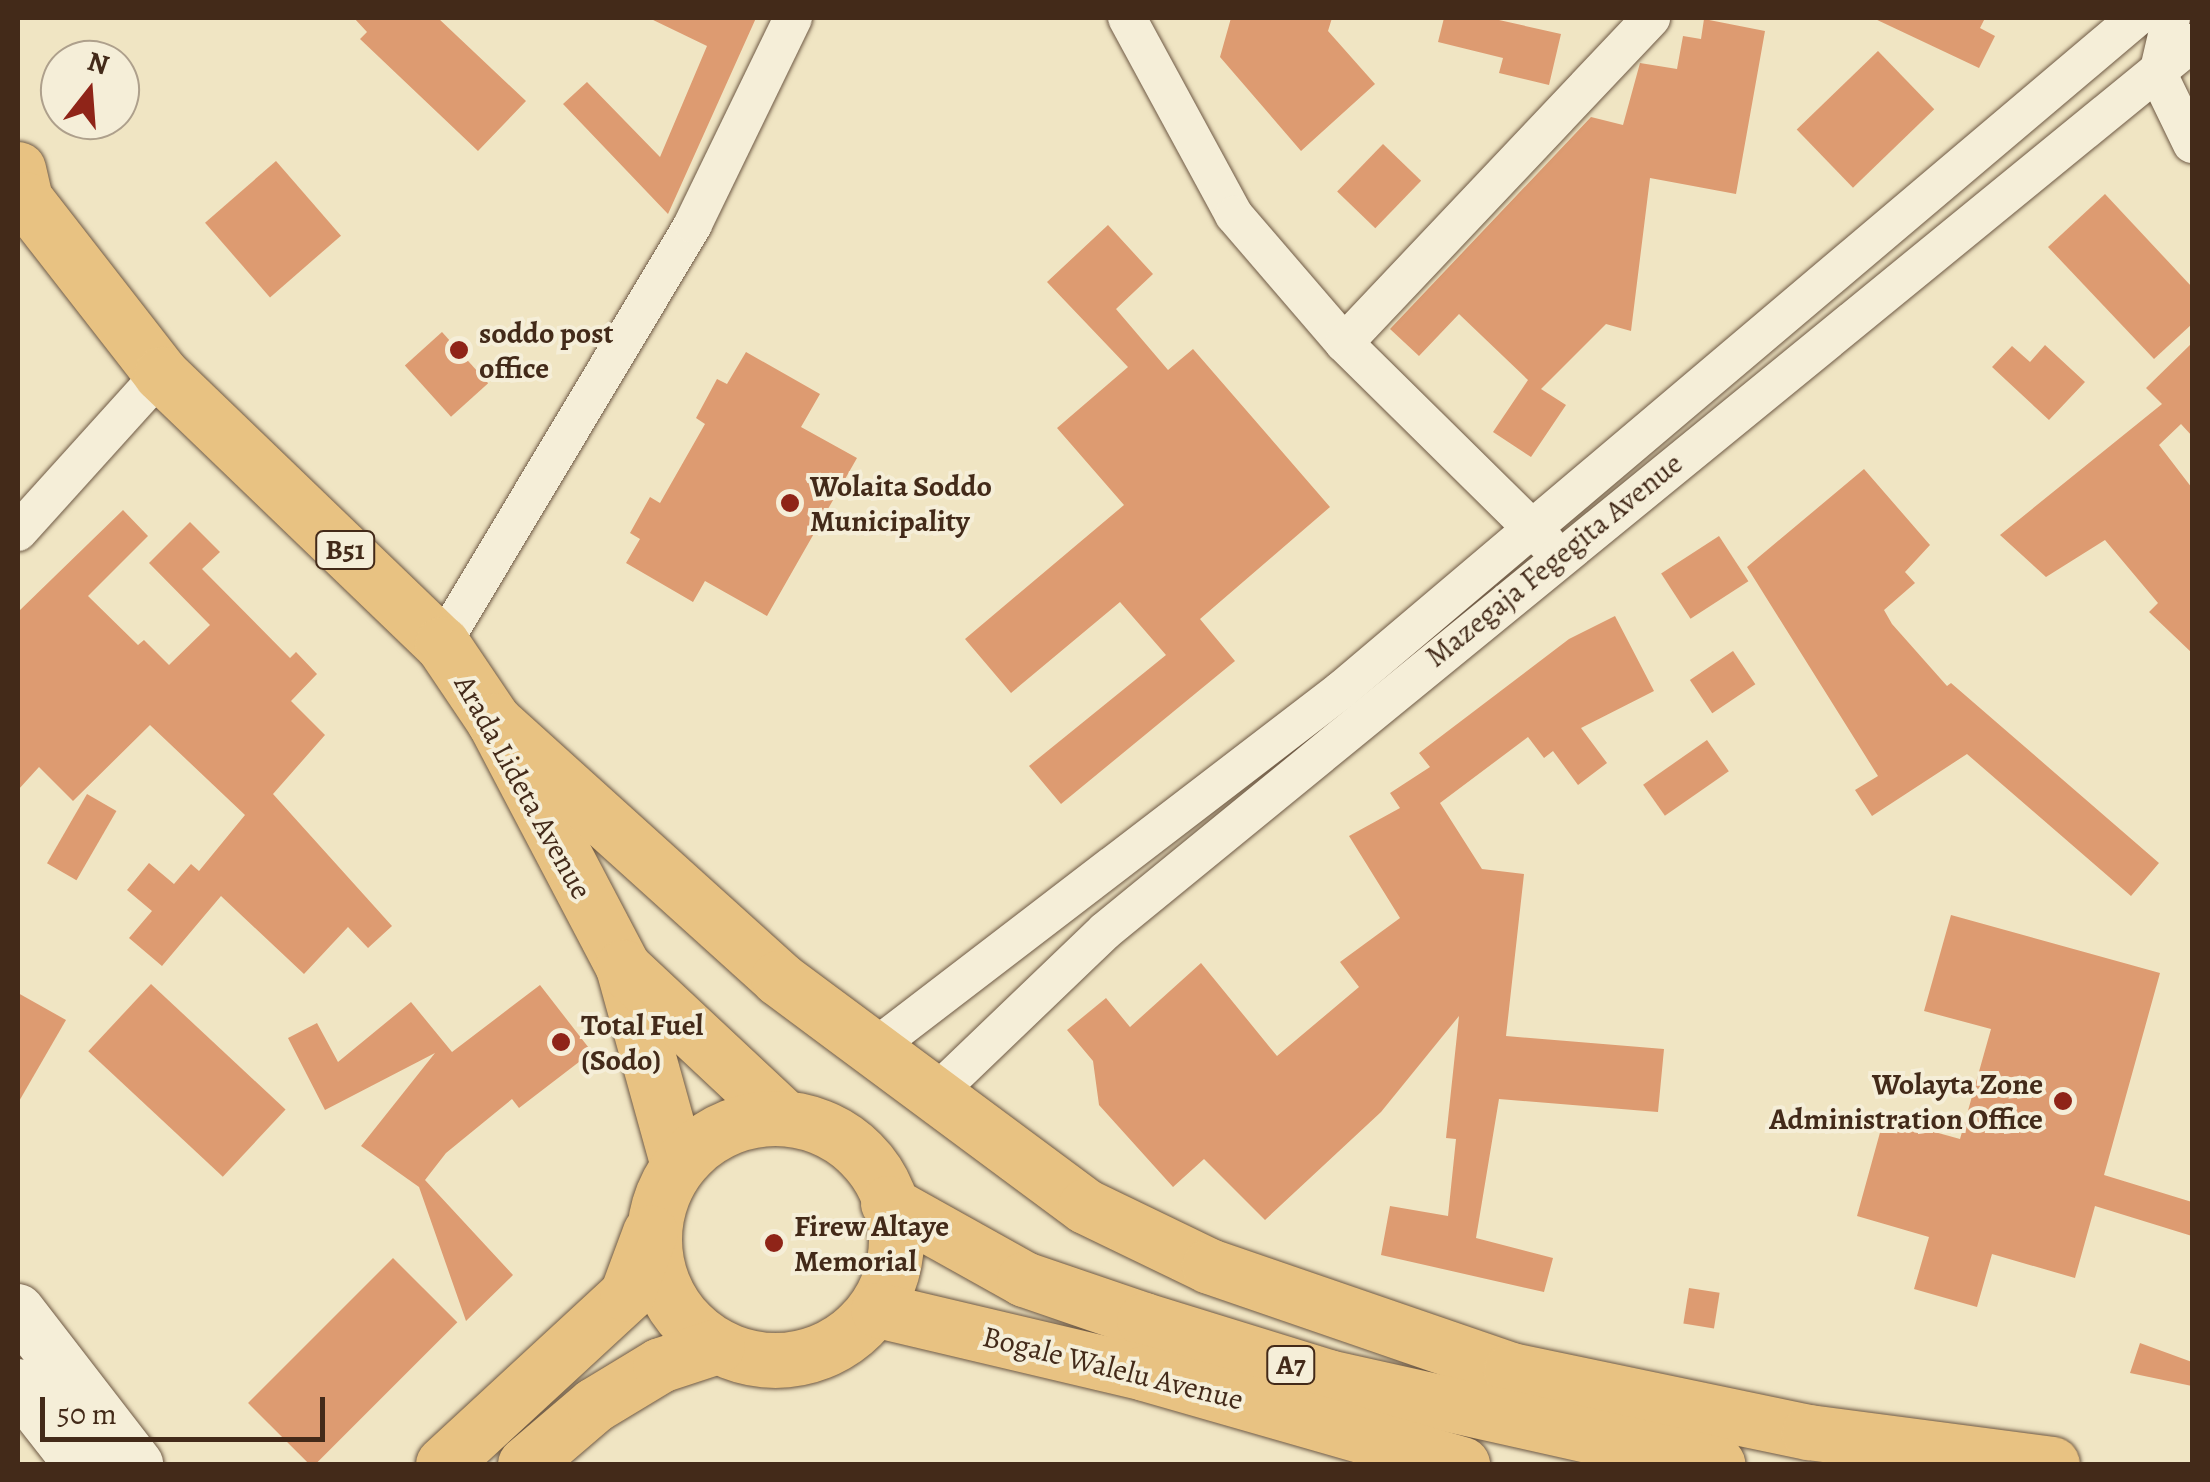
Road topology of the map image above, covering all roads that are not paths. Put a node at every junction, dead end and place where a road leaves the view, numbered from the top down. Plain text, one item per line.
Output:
1 (794, 18) edge
2 (1651, 18) edge
3 (2136, 18) edge
4 (2171, 18) edge
5 (1140, 26) edge
6 (2192, 43) edge
7 (2158, 74) junction
8 (2192, 144) edge
9 (20, 192) edge
10 (1344, 343) junction
11 (161, 374) junction
12 (1532, 524) junction
13 (18, 532) edge
14 (1556, 556) junction
15 (442, 644) junction
16 (494, 721) junction
17 (623, 967) junction
18 (874, 1048) junction
19 (933, 1096) junction
20 (781, 1114) junction
21 (677, 1162) junction
22 (888, 1203) junction
23 (650, 1232) junction
24 (18, 1310) edge
25 (878, 1310) junction
26 (717, 1346) junction
27 (18, 1385) edge
28 (80, 1464) edge
29 (137, 1464) edge
30 (442, 1464) edge
31 (525, 1464) edge
32 (1462, 1464) edge
33 (1717, 1464) edge
34 (2052, 1464) edge

1 - 15 street
2 - 10 street
3 - 12 street, Mazegaja Fegegita Avenue
4 - 7 street
5 - 10 street
6 - 7 street, Mazegaja Fegegita Avenue
7 - 8 street
7 - 14 street, Mazegaja Fegegita Avenue
9 - 11 highway, Arada Lideta Avenue / B51
10 - 12 street
11 - 13 street
11 - 15 highway, Arada Lideta Avenue / B51
12 - 14 street
12 - 18 street, Mazegaja Fegegita Avenue
14 - 19 street, Mazegaja Fegegita Avenue
15 - 16 highway, Arada Lideta Avenue / B51
16 - 17 highway, Arada Lideta Avenue / B51
16 - 18 highway
17 - 20 highway, B51
17 - 21 highway, B51
18 - 19 highway
19 - 34 highway
20 - 21 highway
20 - 22 highway, A7
21 - 23 highway
22 - 25 highway, A7
22 - 33 highway, Bogale Walelu Avenue / A7
23 - 26 highway
23 - 30 highway
24 - 29 main road
25 - 26 highway
25 - 32 highway, Bogale Walelu Avenue / A7
26 - 31 highway
27 - 28 main road

